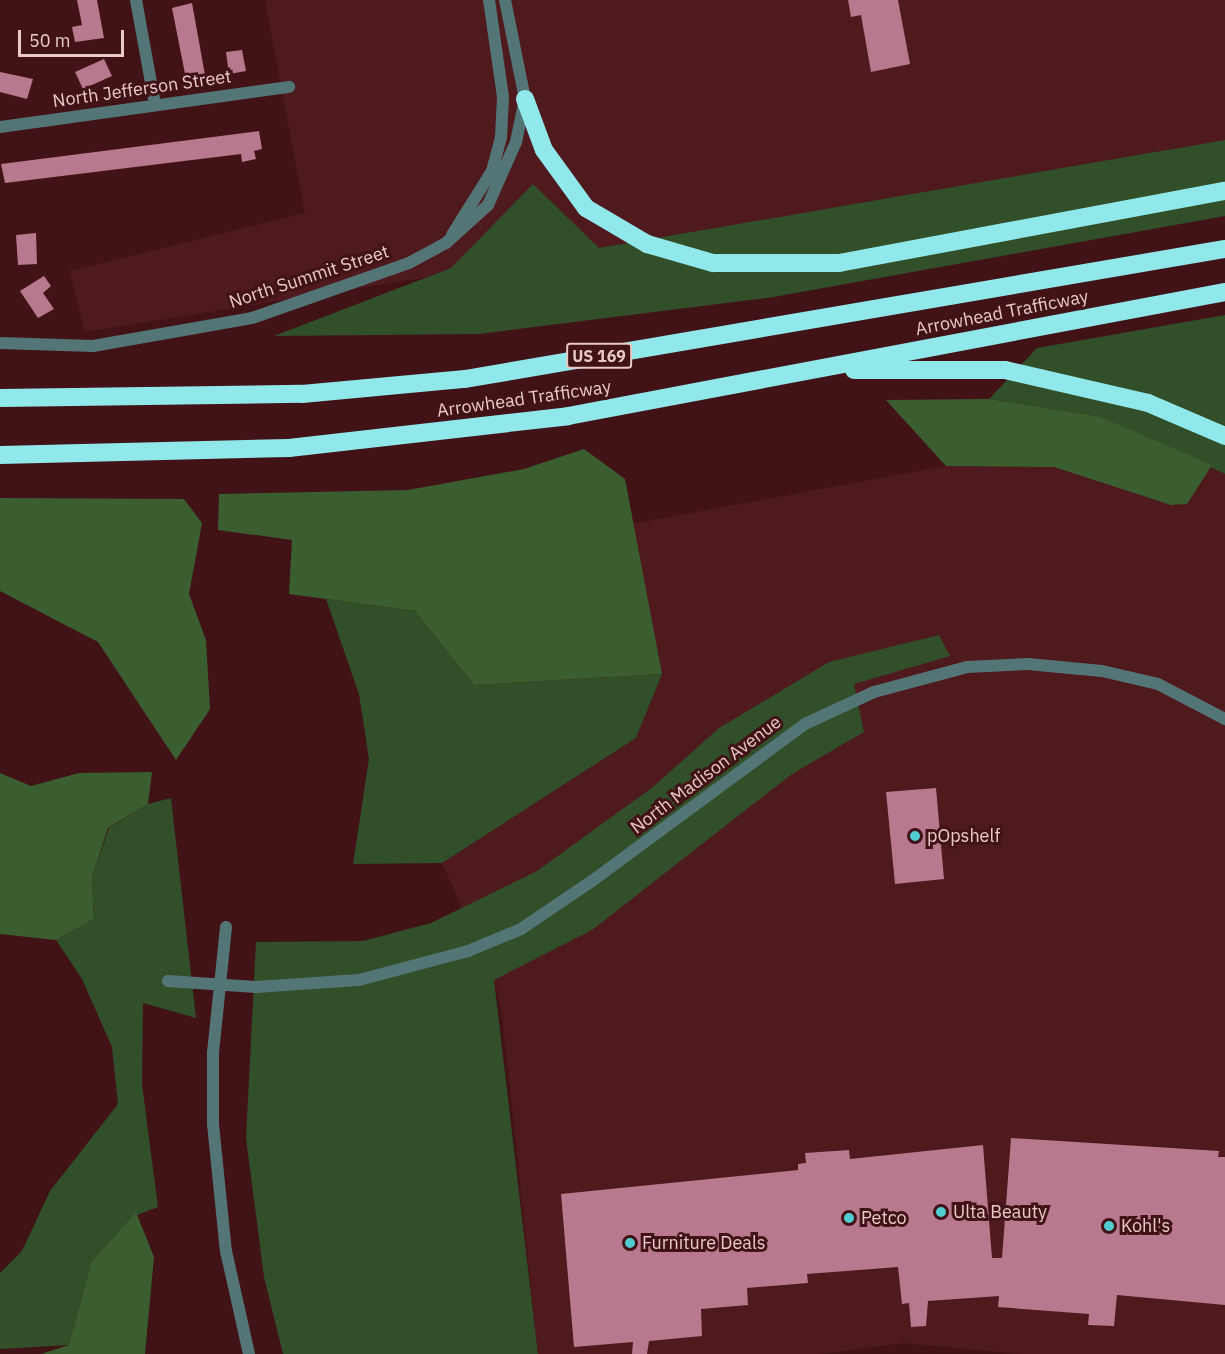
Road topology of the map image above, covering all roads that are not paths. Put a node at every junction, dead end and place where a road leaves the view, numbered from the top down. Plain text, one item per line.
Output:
1 (136, 0) edge
2 (489, 0) edge
3 (506, 0) edge
4 (289, 87) dead end
5 (525, 99) junction
6 (155, 105) junction
7 (0, 127) edge
8 (1225, 192) edge
9 (446, 243) junction
10 (1225, 243) edge
11 (1225, 249) edge
12 (1192, 255) junction
13 (1225, 292) edge
14 (0, 343) edge
15 (810, 370) junction
16 (0, 398) edge
17 (1225, 436) edge
18 (0, 455) edge
19 (1225, 719) edge
20 (226, 927) dead end
21 (168, 981) dead end
22 (218, 985) junction
23 (249, 1354) edge

1 - 6 street
2 - 9 street, North Summit Street
3 - 5 street
4 - 6 street, North Jefferson Street
5 - 8 highway
5 - 9 street, North Summit Street
6 - 7 street, North Jefferson Street
9 - 14 street, North Summit Street
10 - 12 highway
11 - 12 highway, Arrowhead Trafficway / US 169
12 - 16 highway, Arrowhead Trafficway / US 169
13 - 15 highway, Arrowhead Trafficway
15 - 17 highway
15 - 18 highway, Arrowhead Trafficway
19 - 22 street, North Madison Avenue
20 - 22 street
21 - 22 street, North Madison Avenue
22 - 23 street

